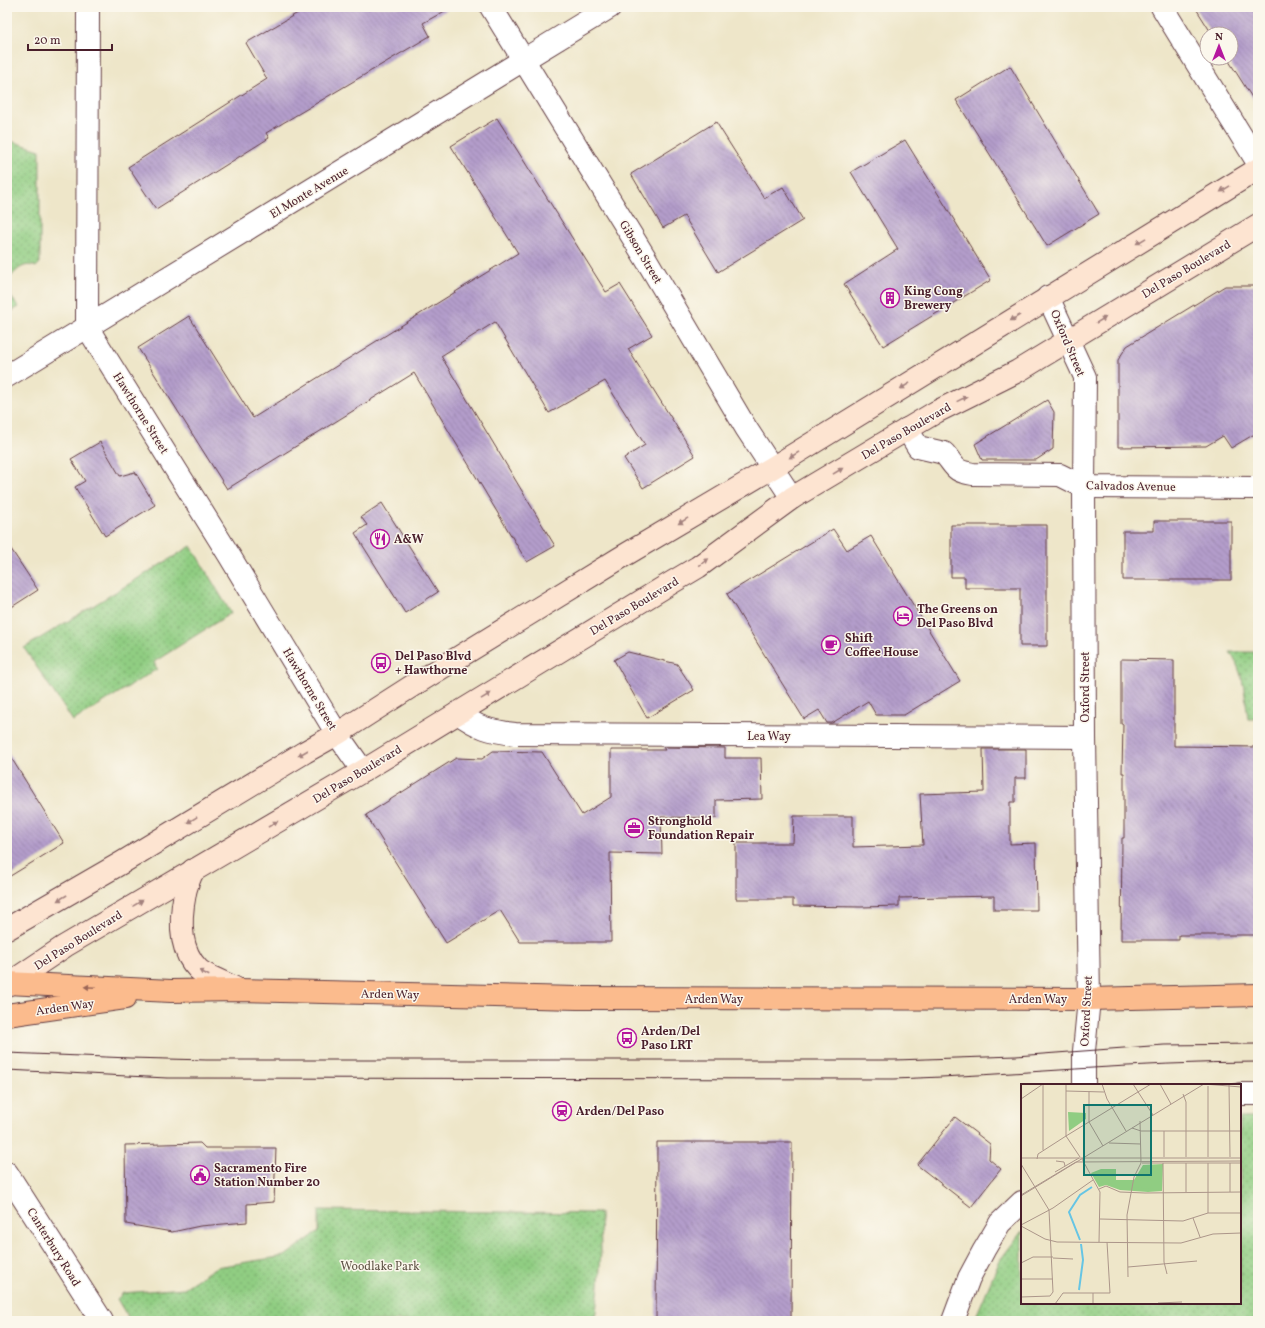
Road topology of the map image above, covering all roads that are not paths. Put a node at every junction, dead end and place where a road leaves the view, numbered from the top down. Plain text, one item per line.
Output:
1 (88, 7) edge
2 (490, 7) edge
3 (610, 7) edge
4 (1162, 7) edge
5 (523, 61) junction
6 (1258, 163) edge
7 (1258, 169) edge
8 (1258, 225) edge
9 (1048, 297) junction
10 (87, 327) junction
11 (1068, 340) junction
12 (7, 376) edge
13 (907, 430) junction
14 (772, 468) junction
15 (1084, 487) junction
16 (1258, 488) edge
17 (792, 498) junction
18 (458, 713) junction
19 (337, 734) junction
20 (1085, 737) junction
21 (363, 771) junction
22 (193, 870) junction
23 (7, 929) edge
24 (8, 984) edge
25 (239, 990) junction
26 (171, 991) junction
27 (1258, 995) edge
28 (1089, 999) junction
29 (7, 1016) edge
30 (1084, 1084) edge
31 (1241, 1094) edge
32 (1258, 1094) edge
33 (7, 1172) edge
34 (1021, 1203) edge
35 (102, 1321) edge
36 (953, 1321) edge

1 - 10 street
2 - 5 street, Gibson Street
3 - 5 street, El Monte Avenue
4 - 6 street
5 - 10 street, El Monte Avenue
5 - 14 street, Gibson Street
7 -> 9 main road
11 -> 8 main road, Del Paso Boulevard
9 - 11 street, Oxford Street
9 -> 14 main road
10 - 12 street, El Monte Avenue
10 - 19 street, Hawthorne Street
13 -> 11 main road, Del Paso Boulevard
11 - 15 street, Oxford Street
13 - 15 street, Calvados Avenue
17 -> 13 main road, Del Paso Boulevard
14 - 17 street, Gibson Street
14 -> 19 main road
15 - 16 street, Calvados Avenue
15 - 20 street, Oxford Street
18 -> 17 main road, Del Paso Boulevard
18 - 20 street, Lea Way
18 - 21 main road, Del Paso Boulevard
19 - 21 street, Hawthorne Street
19 -> 23 main road
20 - 28 street, Oxford Street
22 -> 21 main road, Del Paso Boulevard
24 -> 22 main road, Del Paso Boulevard
25 -> 22 main road
26 -> 24 main road, Arden Way
25 - 26 main road, Arden Way
25 - 28 main road, Arden Way
26 - 29 main road, Arden Way
27 - 28 main road, Arden Way
28 - 30 street, Oxford Street
31 - 32 street
33 - 35 street, Canterbury Road
34 - 36 street

